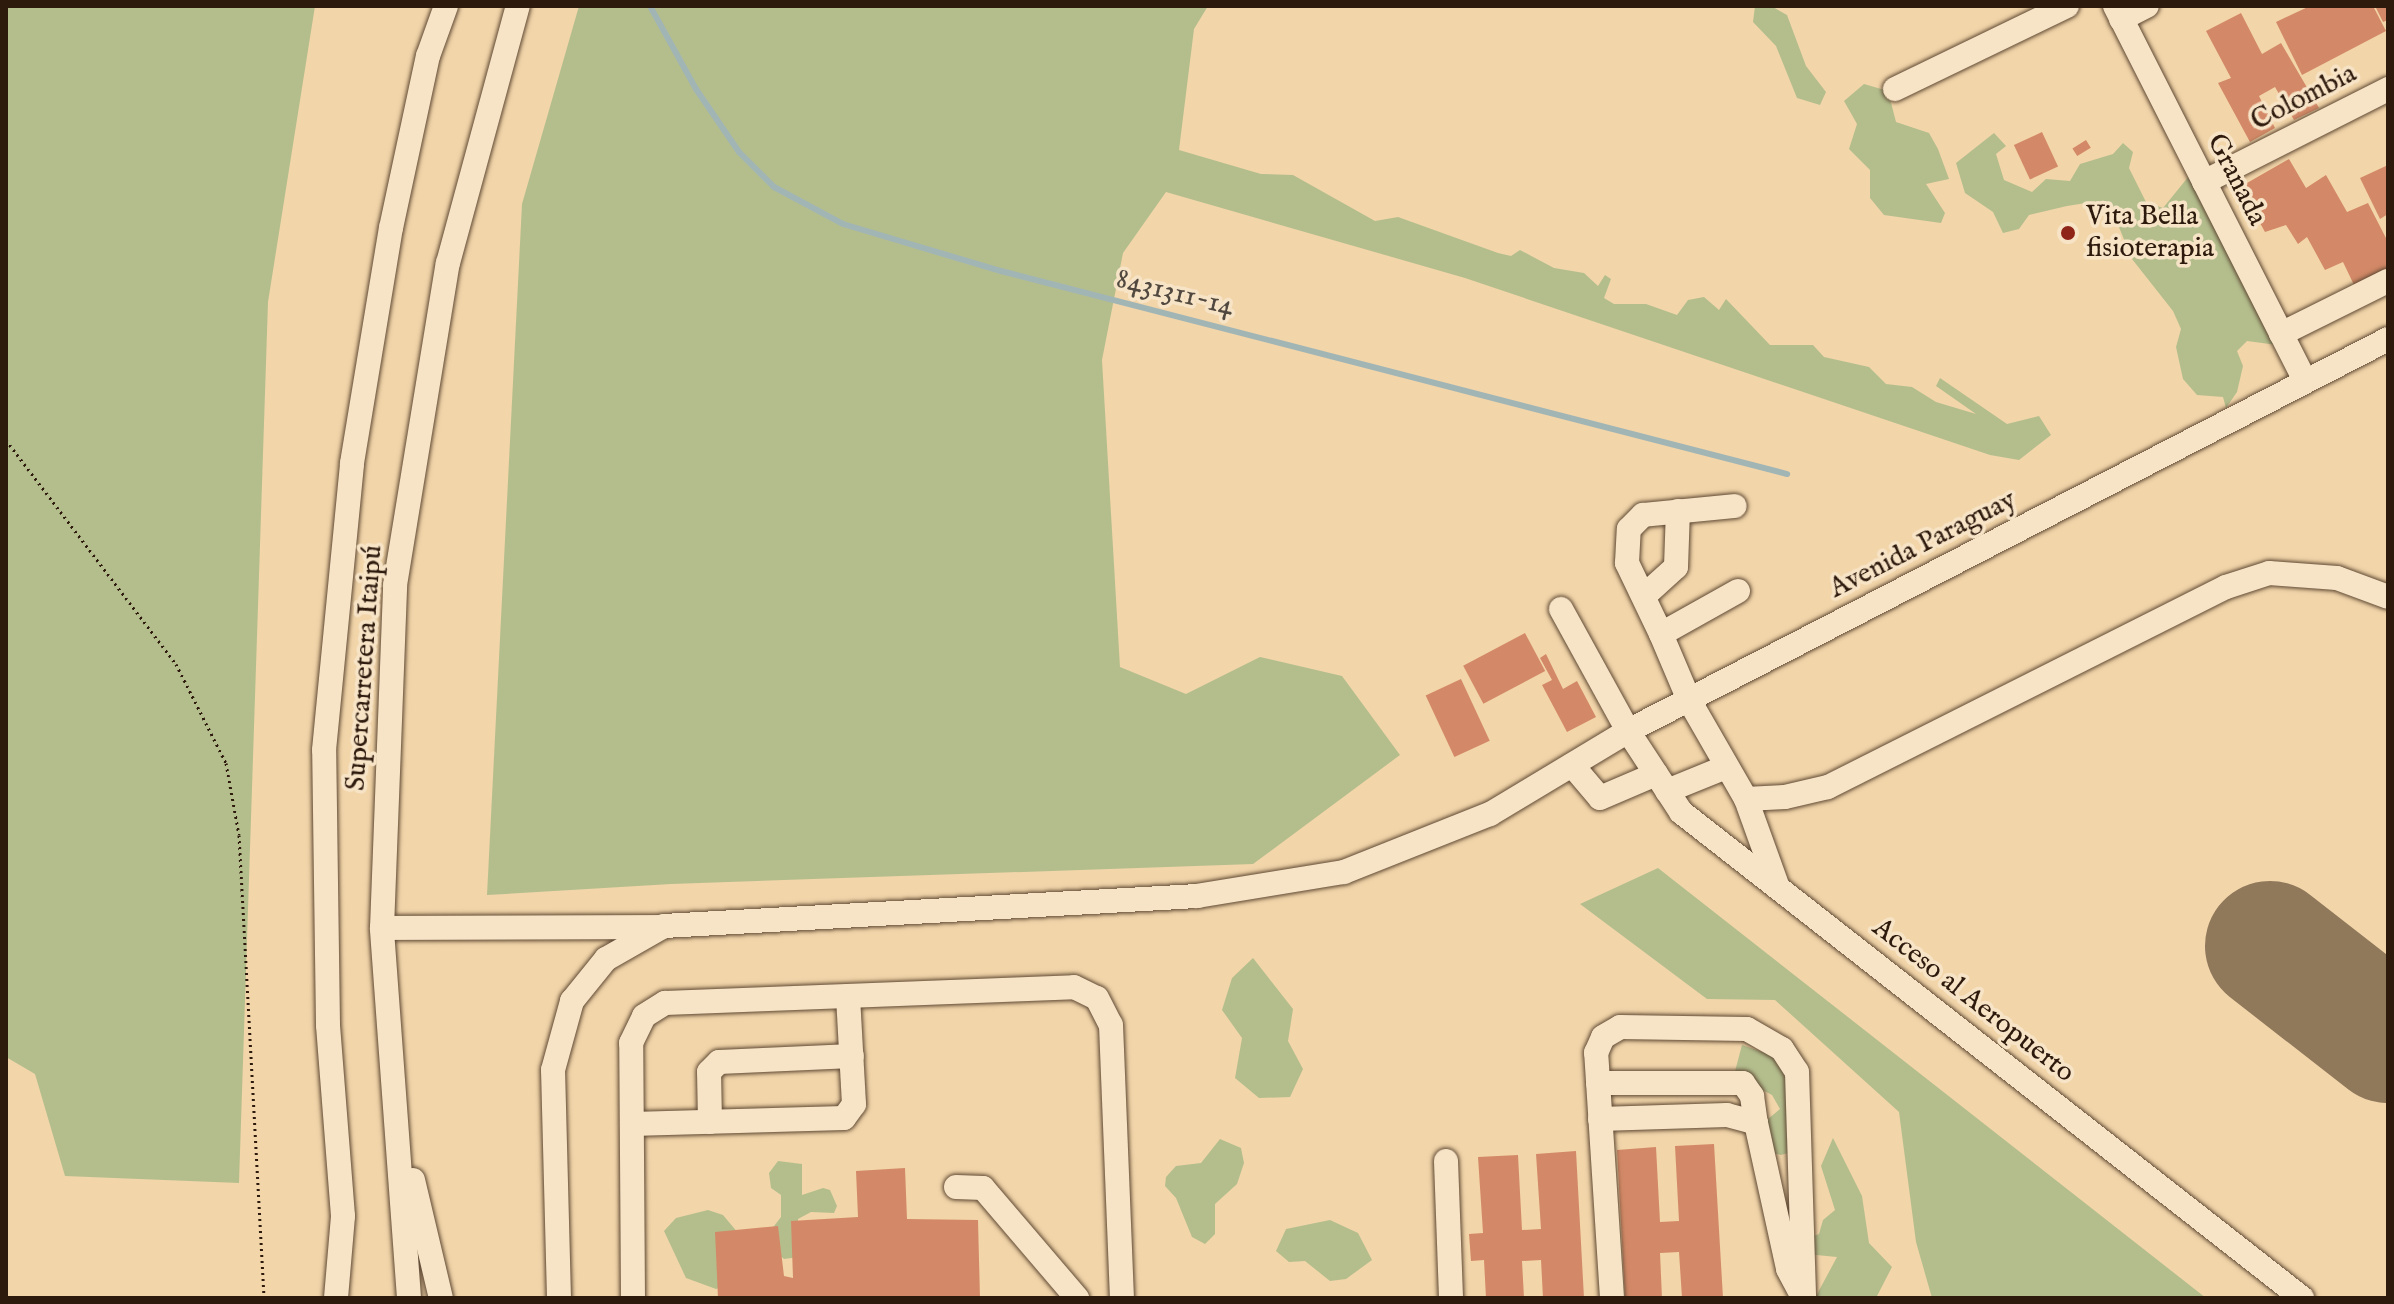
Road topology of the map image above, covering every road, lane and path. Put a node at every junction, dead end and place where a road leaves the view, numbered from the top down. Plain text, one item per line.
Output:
1 (446, 6) edge
2 (518, 6) edge
3 (2067, 6) edge
4 (2147, 6) edge
5 (2118, 12) edge
6 (1895, 89) dead end
7 (2388, 89) edge
8 (2204, 182) junction
9 (2388, 281) edge
10 (2281, 334) junction
11 (2388, 339) edge
12 (2305, 381) junction
13 (6, 440) edge
14 (1735, 506) dead end
15 (1678, 511) junction
16 (1738, 591) dead end
17 (1644, 596) junction
18 (2388, 597) edge
19 (1561, 609) dead end
20 (1661, 634) junction
21 (1689, 700) junction
22 (1628, 731) junction
23 (1572, 765) junction
24 (1726, 767) junction
25 (1661, 783) junction
26 (1746, 799) junction
27 (1777, 885) junction
28 (664, 926) junction
29 (382, 928) junction
30 (848, 996) junction
31 (852, 1056) junction
32 (391, 1058) junction
33 (1598, 1083) junction
34 (1600, 1119) junction
35 (710, 1122) junction
36 (1756, 1123) junction
37 (632, 1124) junction
38 (1763, 1157) junction
39 (1802, 1160) junction
40 (1446, 1161) dead end
41 (956, 1187) dead end
42 (264, 1298) edge
43 (336, 1298) edge
44 (409, 1298) edge
45 (441, 1298) edge
46 (559, 1298) edge
47 (633, 1298) edge
48 (1077, 1298) edge
49 (1122, 1298) edge
50 (1451, 1298) edge
51 (1612, 1298) edge
52 (1804, 1298) edge
53 (2302, 1298) edge

1 - 43 street, Supercarretera Itaipú
2 - 29 street, Supercarretera Itaipú
3 - 6 street
4 - 5 street
5 - 8 street, Granada
7 - 8 street, Colombia
8 - 10 street, Granada
9 - 10 street
10 - 12 street, Granada
11 - 12 street, Avenida Paraguay
12 - 21 street, Avenida Paraguay
13 - 42 path
14 - 15 street
15 - 17 street
15 - 17 street
16 - 20 street
17 - 20 street
18 - 26 street
19 - 22 street, Acceso al Aeropuerto
20 - 21 street
21 - 22 street, Avenida Paraguay
21 - 24 street
22 - 23 street, Avenida Paraguay
22 - 25 street, Acceso al Aeropuerto
23 - 25 street
23 - 28 street, Avenida Paraguay
24 - 25 street
24 - 26 street
25 - 27 street, Acceso al Aeropuerto
26 - 27 street
27 - 53 street, Acceso al Aeropuerto
28 - 29 street, Avenida Paraguay
28 - 46 street
29 - 32 street, Supercarretera Itaipú
30 - 31 street
30 - 37 street
30 - 49 street
31 - 35 street
31 - 35 street
32 - 44 street, Supercarretera Itaipú
32 - 45 street
33 - 34 street
33 - 36 street
33 - 39 street
34 - 36 street
34 - 51 street
35 - 37 street
36 - 38 street
37 - 47 street
38 - 39 street
38 - 52 street
39 - 52 street
40 - 50 street
41 - 48 street

